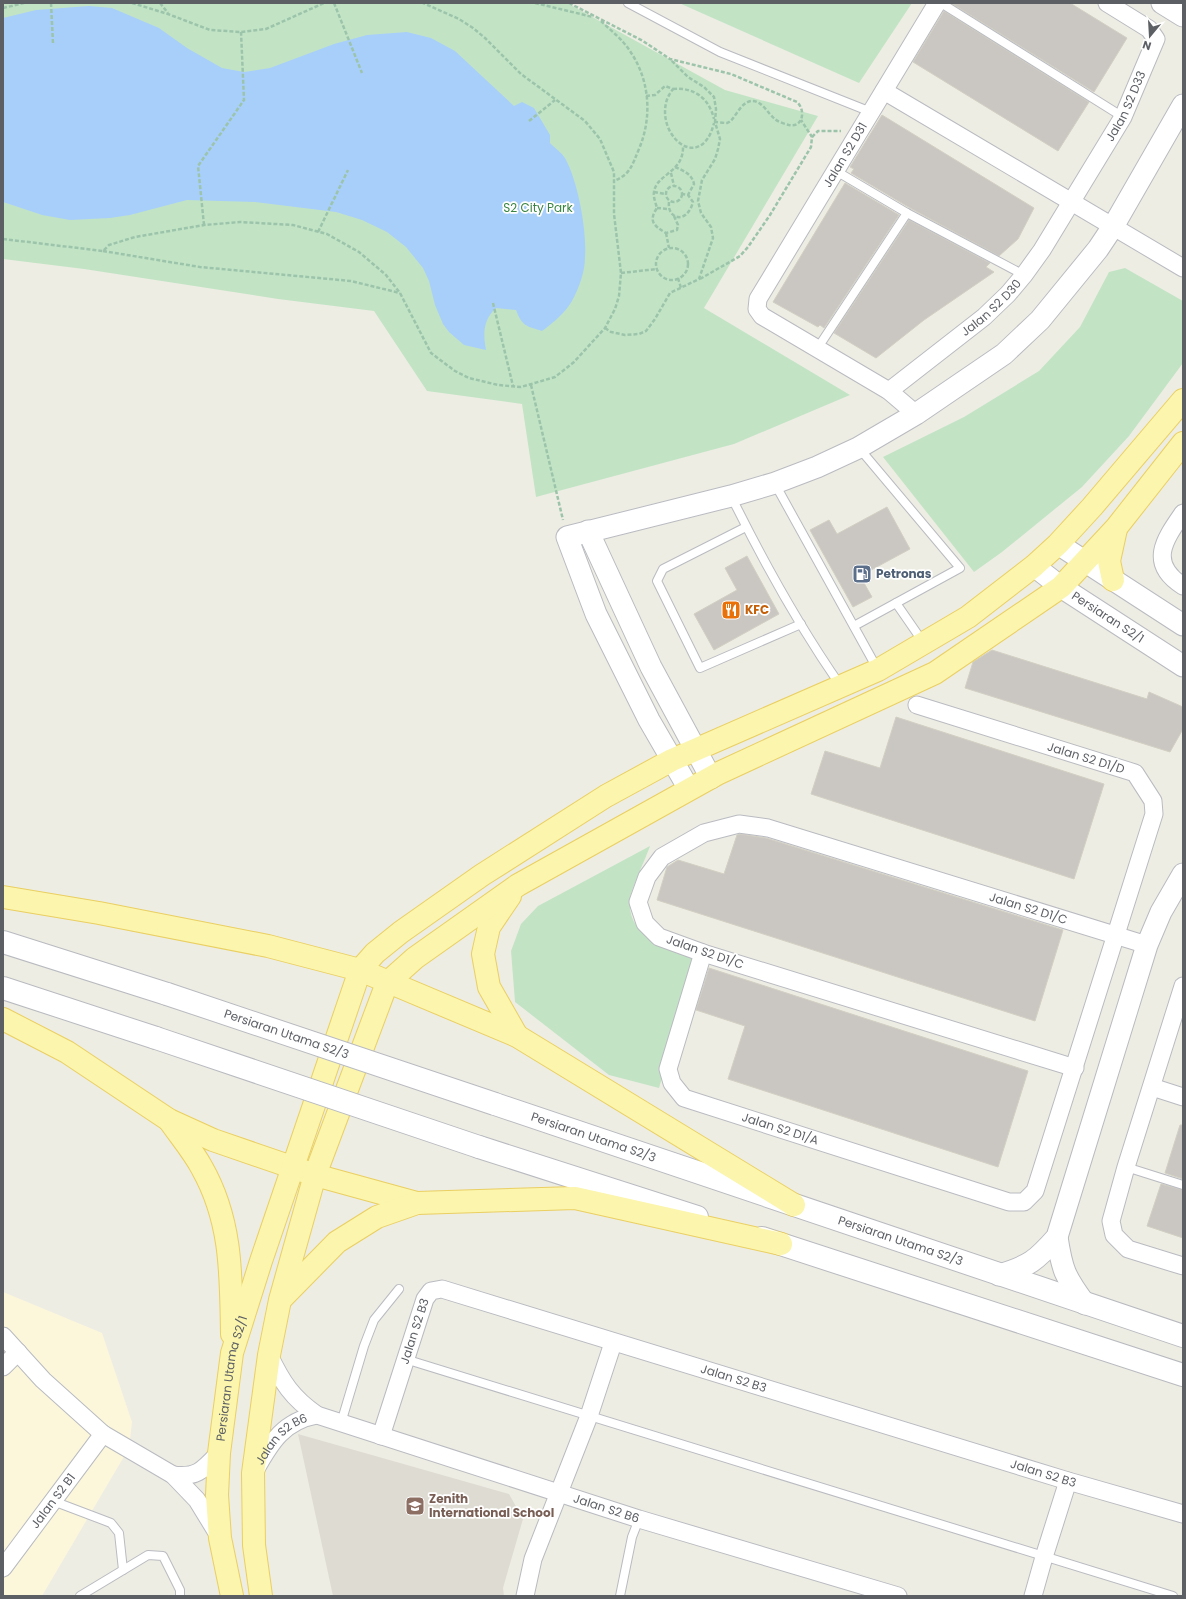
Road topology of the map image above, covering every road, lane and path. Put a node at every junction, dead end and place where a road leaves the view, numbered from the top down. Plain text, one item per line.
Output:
1 (24, 3) edge
2 (51, 3) edge
3 (132, 3) edge
4 (160, 3) edge
5 (324, 3) edge
6 (334, 3) edge
7 (424, 3) edge
8 (535, 3) edge
9 (569, 3) edge
10 (628, 3) edge
11 (937, 3) edge
12 (941, 3) edge
13 (1107, 3) edge
14 (1162, 3) edge
15 (7, 5) edge
16 (3, 8) edge
17 (168, 14) junction
18 (1183, 16) edge
19 (599, 19) junction
20 (241, 32) junction
21 (53, 44) dead end
22 (670, 59) junction
23 (362, 73) dead end
24 (673, 89) junction
25 (884, 91) junction
26 (646, 96) junction
27 (555, 100) junction
28 (1183, 105) edge
29 (871, 112) junction
30 (1123, 117) junction
31 (801, 120) junction
32 (529, 121) dead end
33 (715, 122) junction
34 (857, 136) junction
35 (812, 137) junction
36 (683, 146) junction
37 (675, 167) junction
38 (348, 170) dead end
39 (836, 171) junction
40 (671, 173) junction
41 (614, 181) junction
42 (674, 186) junction
43 (654, 192) junction
44 (665, 194) junction
45 (682, 194) junction
46 (688, 195) junction
47 (669, 202) junction
48 (1070, 202) junction
49 (657, 208) junction
50 (668, 209) junction
51 (907, 213) junction
52 (674, 216) junction
53 (204, 225) junction
54 (1114, 226) junction
55 (318, 232) junction
56 (666, 233) junction
57 (3, 239) edge
58 (669, 248) junction
59 (103, 251) junction
60 (1183, 268) edge
61 (657, 269) junction
62 (621, 273) junction
63 (1024, 275) junction
64 (678, 278) junction
65 (699, 279) junction
66 (681, 288) junction
67 (400, 293) junction
68 (494, 303) dead end
69 (605, 328) junction
70 (817, 349) junction
71 (531, 385) junction
72 (513, 386) junction
73 (889, 391) junction
74 (1183, 400) edge
75 (916, 414) junction
76 (1183, 443) edge
77 (858, 448) junction
78 (775, 483) junction
79 (731, 496) junction
80 (1183, 513) edge
81 (746, 527) junction
82 (1116, 528) junction
83 (588, 531) junction
84 (567, 537) junction
85 (1058, 544) junction
86 (1085, 563) junction
87 (1034, 566) junction
88 (1113, 580) junction
89 (1183, 586) edge
90 (1061, 588) junction
91 (896, 603) junction
92 (801, 624) junction
93 (1183, 625) edge
94 (854, 626) junction
95 (925, 644) junction
96 (1183, 666) edge
97 (878, 670) junction
98 (841, 687) junction
99 (917, 705) dead end
100 (696, 750) junction
101 (672, 760) junction
102 (711, 778) junction
103 (689, 789) junction
104 (1183, 874) edge
105 (518, 885) junction
106 (3, 897) edge
107 (1116, 935) junction
108 (3, 942) edge
109 (1147, 945) junction
110 (703, 953) junction
111 (360, 970) junction
112 (387, 983) junction
113 (1183, 986) edge
114 (3, 988) edge
115 (1179, 1014) edge
116 (3, 1019) edge
117 (518, 1036) junction
118 (1075, 1068) junction
119 (1152, 1087) junction
120 (1183, 1097) edge
121 (169, 1120) junction
122 (294, 1167) junction
123 (1126, 1167) junction
124 (315, 1175) junction
125 (1183, 1185) edge
126 (1024, 1202) joint
127 (417, 1204) junction
128 (794, 1205) junction
129 (1057, 1237) junction
130 (781, 1244) junction
131 (1183, 1266) edge
132 (998, 1275) junction
133 (399, 1289) dead end
134 (280, 1300) junction
135 (1085, 1304) junction
136 (3, 1336) edge
137 (1183, 1336) edge
138 (613, 1343) junction
139 (18, 1352) junction
140 (232, 1353) junction
141 (268, 1355) junction
142 (405, 1359) junction
143 (3, 1366) edge
144 (1183, 1375) edge
145 (317, 1415) junction
146 (589, 1416) junction
147 (341, 1423) junction
148 (103, 1434) junction
149 (381, 1436) junction
150 (219, 1453) junction
151 (253, 1473) junction
152 (173, 1475) junction
153 (1068, 1481) junction
154 (559, 1493) junction
155 (53, 1501) junction
156 (1183, 1514) edge
157 (639, 1519) junction
158 (220, 1538) junction
159 (1044, 1557) junction
160 (3, 1568) edge
161 (124, 1570) junction
162 (859, 1590) edge
163 (80, 1596) edge
164 (180, 1596) edge
165 (232, 1596) edge
166 (261, 1596) edge
167 (524, 1596) edge
168 (620, 1596) edge
169 (898, 1596) edge
170 (1033, 1596) edge
171 (1173, 1596) edge

1 - 15 path
2 - 21 path
3 - 17 path
4 - 17 path
5 - 20 path
6 - 23 path
7 - 27 path
8 - 19 path
9 - 19 path
10 - 29 lane
11 - 25 street, Jalan S2 D31
12 - 30 lane
13 - 30 street, Jalan S2 D33
14 - 18 street
15 - 16 path
17 - 20 path
19 - 22 path
19 - 26 path
20 - 53 path
22 - 31 path
22 - 33 path
24 - 26 path
24 - 33 path
24 - 36 path
25 - 29 street, Jalan S2 D31
25 - 48 street
26 - 41 path
27 - 32 path
27 - 41 path
28 - 54 street
29 - 34 street, Jalan S2 D31
30 - 48 street, Jalan S2 D33
31 - 33 path
31 - 35 path
33 - 36 path
33 - 65 path
34 - 35 path
34 - 39 street, Jalan S2 D31
35 - 65 path
36 - 37 path
37 - 40 path
37 - 46 path
38 - 55 path
39 - 51 lane
39 - 70 street, Jalan S2 D31
40 - 42 path
40 - 43 path
41 - 62 path
42 - 44 path
42 - 45 path
43 - 44 path
43 - 49 path
44 - 47 path
45 - 46 path
45 - 47 path
46 - 52 path
47 - 50 path
48 - 54 street
48 - 63 street, Jalan S2 D30
49 - 50 path
49 - 56 path
50 - 52 path
51 - 63 lane
51 - 70 lane
52 - 56 path
53 - 55 path
53 - 59 path
54 - 60 street
54 - 75 street
55 - 67 path
56 - 58 path
57 - 59 path
58 - 61 path
58 - 64 path
59 - 67 path
61 - 62 path
61 - 64 path
62 - 69 path
63 - 73 street, Jalan S2 D30
64 - 66 path
65 - 66 path
66 - 69 path
67 - 72 path
68 - 72 path
69 - 71 path
70 - 73 street
71 - 72 path
71 - 84 path
73 - 75 street
74 - 85 main road
75 - 77 street
76 - 82 main road
77 - 78 street
77 - 91 lane
78 - 79 street
78 - 94 lane
79 - 81 lane
79 - 83 street
80 - 89 street
81 - 92 lane
81 - 92 lane
82 - 86 main road
82 - 88 main road
83 - 84 street
83 - 100 street
84 - 101 street
85 - 86 street
85 - 87 main road
86 - 88 street
86 - 90 main road
87 - 90 street, Persiaran S2/1
87 - 95 main road
88 - 93 street
90 - 96 street, Persiaran S2/1
90 - 102 main road
91 - 94 lane
91 - 95 lane
92 - 98 lane
94 - 97 lane
95 - 97 main road
97 - 98 main road
98 - 100 main road
99 - 107 street, Jalan S2 D1/D
100 - 101 main road
100 - 102 street
101 - 103 street
101 - 111 main road
102 - 103 main road
103 - 105 main road
104 - 109 street
105 - 112 main road
105 - 117 main road
106 - 111 main road
107 - 109 street, Jalan S2 D1/C
107 - 110 street, Jalan S2 D1/C
107 - 118 street, Jalan S2 D1/D
108 - 128 main road, Persiaran Utama S2/3, bridge
109 - 129 street
110 - 118 street, Jalan S2 D1/C
110 - 126 street, Jalan S2 D1/A
111 - 112 main road
111 - 122 main road, Persiaran Utama S2/1
112 - 117 main road
112 - 124 main road
113 - 115 street
114 - 130 main road, bridge
115 - 119 street
116 - 121 main road
117 - 128 main road
118 - 126 street, Jalan S2 D1/D
119 - 120 street
119 - 123 street
121 - 122 main road
121 - 140 main road
122 - 124 main road
122 - 140 main road, Persiaran Utama S2/1
123 - 125 lane
123 - 131 street
124 - 127 main road
124 - 134 main road
127 - 130 main road
127 - 134 main road
128 - 132 main road, Persiaran Utama S2/3
129 - 132 street
129 - 135 street
130 - 144 main road
132 - 135 main road, Persiaran Utama S2/3
133 - 147 lane
134 - 141 main road
135 - 137 main road, Persiaran Utama S2/3
136 - 139 street
138 - 142 street, Jalan S2 B3
138 - 146 street
138 - 153 street, Jalan S2 B3
139 - 143 street
139 - 148 street
140 - 150 main road, Persiaran Utama S2/1
141 - 145 street, Jalan S2 B6
141 - 151 main road
142 - 146 lane
142 - 149 street, Jalan S2 B3
145 - 147 street, Jalan S2 B6
145 - 151 street, Jalan S2 B6
146 - 154 street
146 - 159 lane
147 - 149 street, Jalan S2 B6
148 - 152 street
148 - 155 street, Jalan S2 B1
149 - 154 street, Jalan S2 B6
150 - 152 street
150 - 158 main road, Persiaran Utama S2/1
151 - 166 main road
152 - 158 street
153 - 156 street, Jalan S2 B3
153 - 159 street
154 - 157 street, Jalan S2 B6
154 - 167 street
155 - 160 street, Jalan S2 B1
155 - 161 lane
157 - 162 street, Jalan S2 B6
157 - 168 lane
158 - 165 main road, Persiaran Utama S2/1
159 - 170 street
159 - 171 lane
161 - 163 lane
161 - 164 lane
162 - 169 street, Jalan S2 B6

